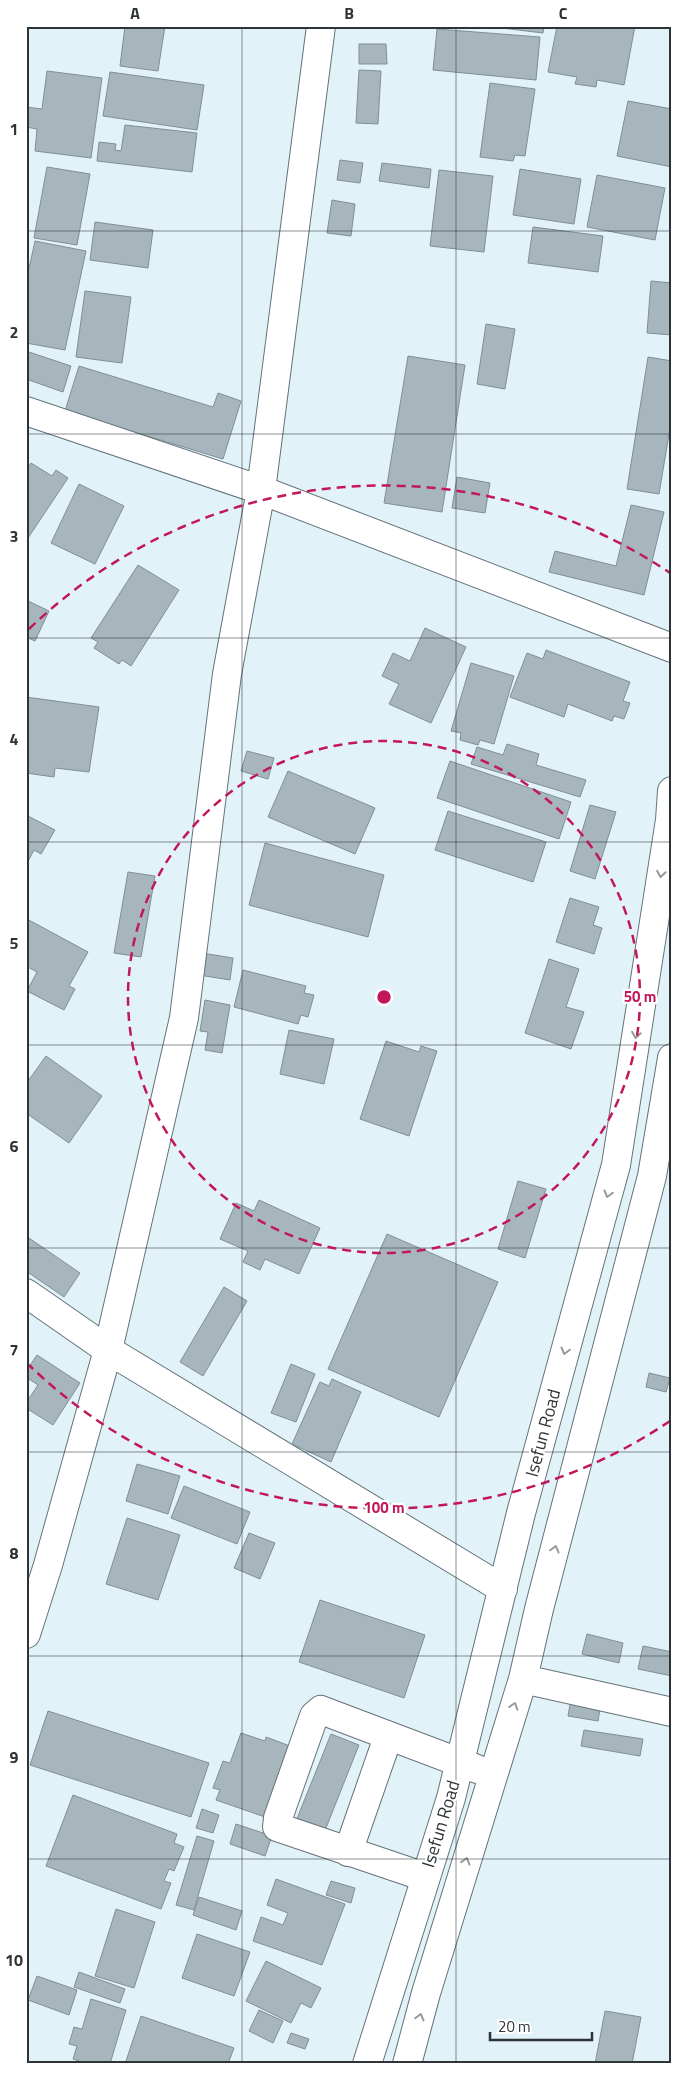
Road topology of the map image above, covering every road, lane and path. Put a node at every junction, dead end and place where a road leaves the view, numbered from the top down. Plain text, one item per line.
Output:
1 (321, 26) edge
2 (30, 421) edge
3 (261, 490) junction
4 (672, 648) edge
5 (672, 791) edge
6 (672, 1058) edge
7 (26, 1293) edge
8 (108, 1350) junction
9 (503, 1589) junction
10 (26, 1634) edge
11 (523, 1679) junction
12 (672, 1712) edge
13 (388, 1736) junction
14 (460, 1763) junction
15 (493, 1774) junction
16 (348, 1852) junction
17 (425, 1877) junction
18 (367, 2064) edge
19 (407, 2064) edge

1 - 3 street
2 - 3 street
3 - 4 street
3 - 8 street
5 -> 9 street, Isefun Road
11 -> 6 street, Isefun Road
7 - 8 street
8 - 9 street
8 - 10 street
9 - 14 street, Isefun Road
11 - 12 street
15 -> 11 street, Isefun Road
13 - 14 street
13 - 16 street
13 - 16 street
14 - 15 street
14 - 17 street, Isefun Road
19 -> 15 street, Isefun Road
16 - 17 street
17 - 18 street, Isefun Road

